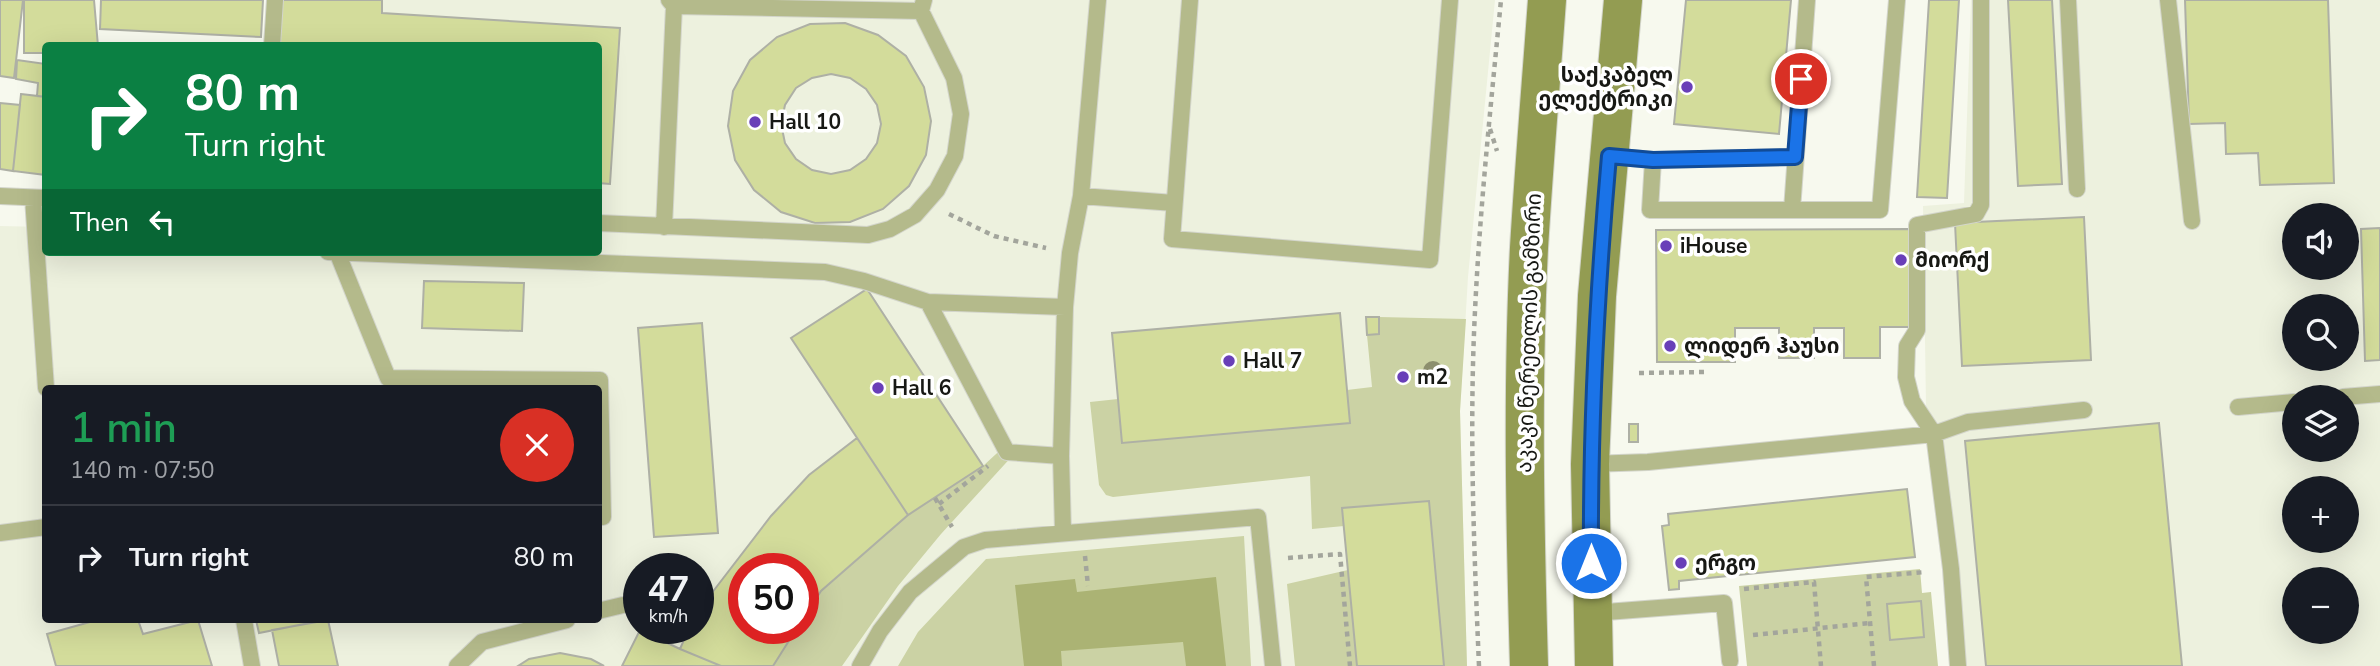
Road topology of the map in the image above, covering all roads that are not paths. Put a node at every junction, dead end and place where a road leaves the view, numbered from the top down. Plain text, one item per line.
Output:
1 (275, 0) edge
2 (1098, 0) edge
3 (1189, 0) edge
4 (1450, 0) edge
5 (1547, 0) edge
6 (1623, 0) edge
7 (1807, 0) edge
8 (1897, 0) edge
9 (1981, 0) edge
10 (2068, 0) edge
11 (2168, 0) edge
12 (671, 3) edge
13 (922, 5) edge
14 (272, 42) edge
15 (1609, 156) junction
16 (1795, 157) junction
17 (1653, 160) junction
18 (2077, 190) dead end
19 (1081, 196) junction
20 (0, 197) edge
21 (39, 198) edge
22 (1174, 203) junction
23 (1792, 210) junction
24 (2192, 221) dead end
25 (602, 223) edge
26 (664, 226) junction
27 (339, 256) edge
28 (435, 256) edge
29 (928, 302) junction
30 (1065, 307) junction
31 (46, 385) edge
32 (600, 385) edge
33 (2380, 394) edge
34 (2359, 396) edge
35 (2282, 403) edge
36 (2238, 407) dead end
37 (2084, 410) dead end
38 (1934, 434) junction
39 (1061, 456) junction
40 (1590, 464) junction
41 (602, 471) edge
42 (603, 517) dead end
43 (42, 528) edge
44 (1063, 532) junction
45 (0, 533) edge
46 (623, 605) dead end
47 (602, 610) edge
48 (1591, 613) junction
49 (245, 623) edge
50 (555, 623) edge
51 (1730, 661) dead end
52 (252, 666) edge
53 (457, 666) edge
54 (860, 666) edge
55 (1273, 666) edge
56 (1529, 666) edge
57 (1594, 666) edge
58 (1958, 666) edge

1 - 14 lane
2 - 19 lane
3 - 22 lane
4 - 22 lane
5 - 56 main road, აკაკი წერეთლის გამზირი
6 - 15 main road
7 - 16 lane
8 - 23 lane
9 - 38 lane
10 - 18 lane
11 - 24 lane
12 - 13 lane
12 - 26 lane
13 - 26 lane
15 - 17 lane
15 - 40 main road
16 - 17 lane
16 - 23 lane
17 - 23 lane
19 - 22 lane
19 - 30 lane
20 - 21 lane
21 - 31 lane
25 - 26 lane
27 - 32 lane
28 - 29 lane
29 - 30 lane
29 - 39 lane
30 - 39 lane
33 - 34 lane
35 - 36 lane
37 - 38 lane
38 - 40 lane
38 - 58 lane
39 - 44 lane
40 - 48 main road
41 - 42 lane
43 - 45 lane
44 - 54 lane
44 - 55 lane
46 - 47 lane
48 - 51 lane
48 - 57 main road
49 - 52 lane
50 - 53 lane

